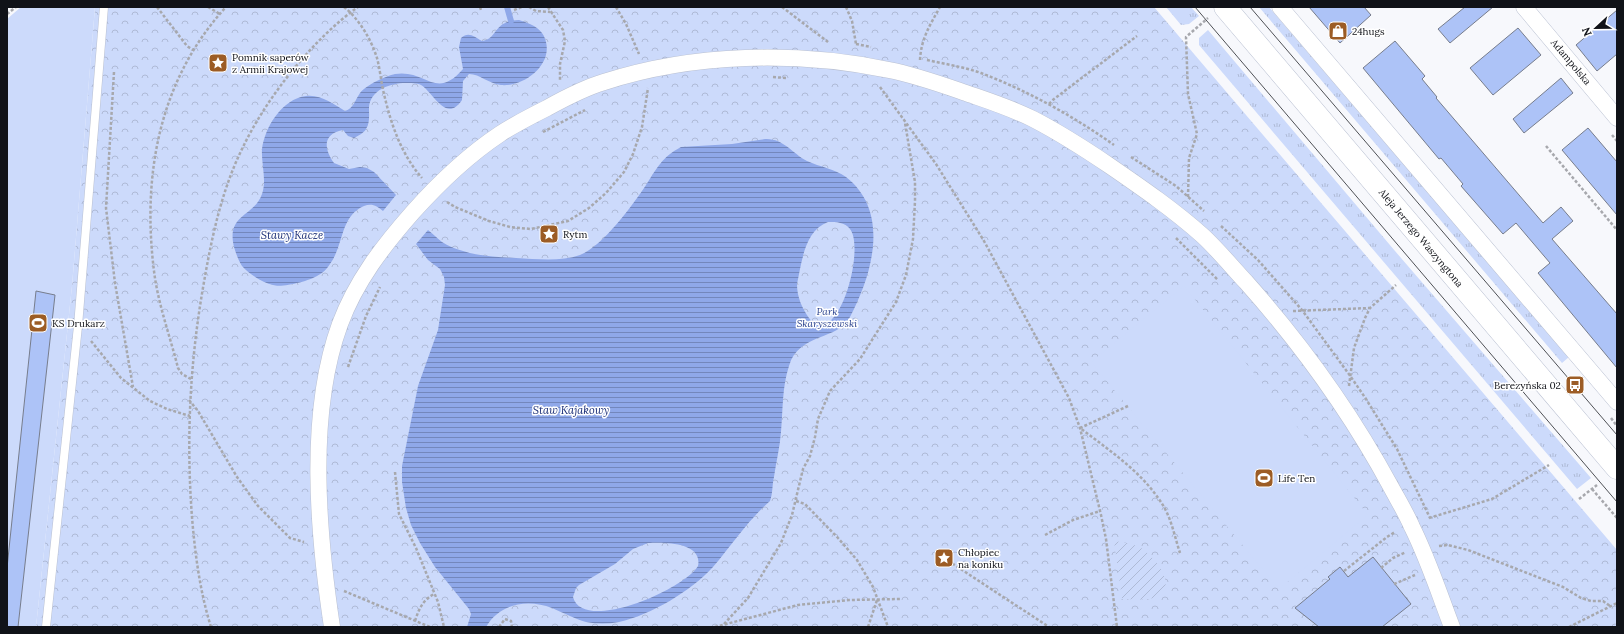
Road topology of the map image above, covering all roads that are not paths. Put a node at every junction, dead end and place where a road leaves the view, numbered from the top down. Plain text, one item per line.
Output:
1 (104, 7) edge
2 (1280, 7) edge
3 (1524, 7) edge
4 (1218, 11) edge
5 (1617, 118) edge
6 (1617, 402) edge
7 (1617, 468) edge
8 (46, 627) edge
9 (332, 627) edge
10 (1452, 627) edge

1 - 8 lane
2 - 6 street
3 - 5 street, Adampolska
4 - 7 main road, Aleja Jerzego Waszyngtona
9 - 10 street

